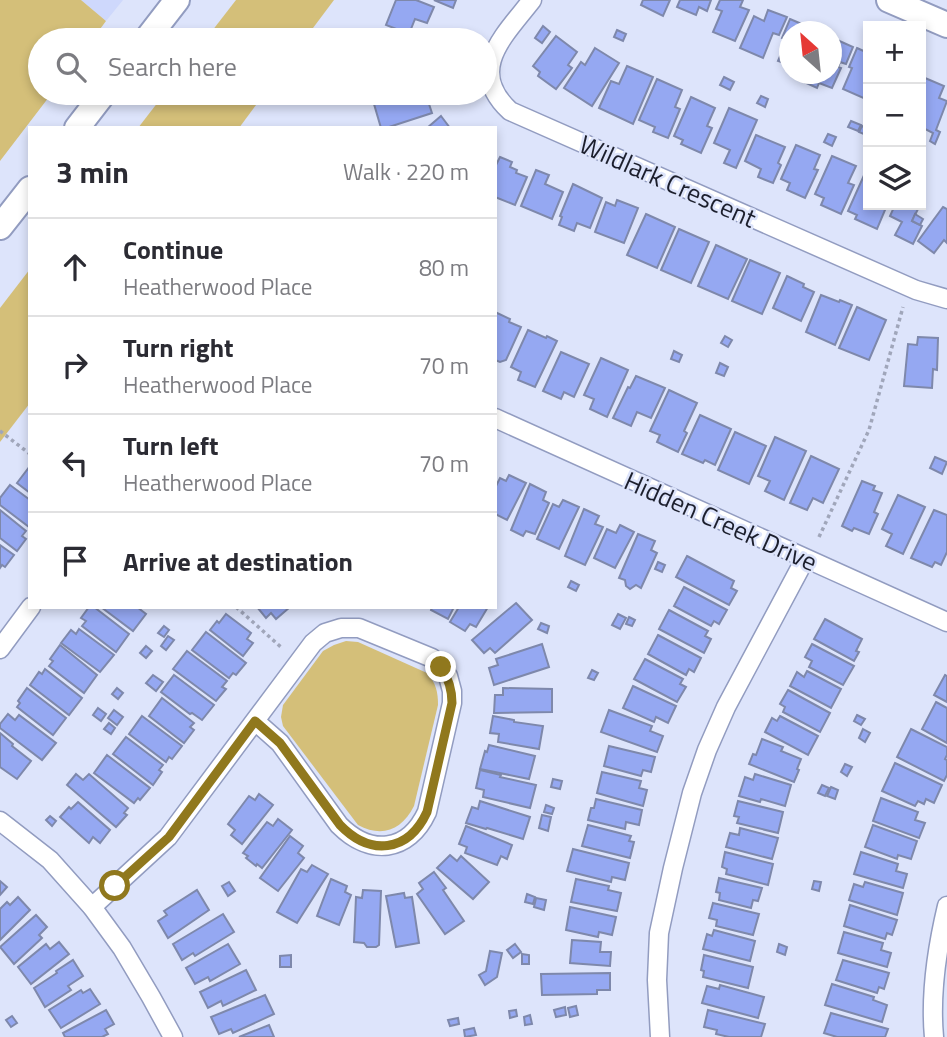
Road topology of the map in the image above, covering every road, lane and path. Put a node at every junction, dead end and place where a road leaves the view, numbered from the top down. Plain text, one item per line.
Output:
1 (177, 0) edge
2 (532, 0) edge
3 (889, 0) edge
4 (947, 25) edge
5 (155, 28) edge
6 (497, 46) edge
7 (497, 97) edge
8 (95, 105) edge
9 (79, 126) edge
10 (28, 191) edge
11 (0, 227) edge
12 (947, 299) edge
13 (903, 307) dead end
14 (497, 419) edge
15 (0, 431) edge
16 (28, 452) edge
17 (819, 537) dead end
18 (805, 559) junction
19 (30, 609) edge
20 (238, 609) edge
21 (947, 622) edge
22 (282, 648) dead end
23 (0, 649) edge
24 (255, 721) junction
25 (0, 821) edge
26 (947, 906) edge
27 (92, 907) junction
28 (173, 1037) edge
29 (660, 1037) edge
30 (934, 1037) edge

1 - 5 main road
2 - 6 street, Wildlark Crescent
3 - 4 main road
7 - 12 street, Wildlark Crescent
8 - 9 main road
10 - 11 main road
13 - 17 path
14 - 18 street, Hidden Creek Drive
15 - 16 path
18 - 21 street, Hidden Creek Drive
18 - 29 street
19 - 23 street
20 - 22 path
24 - 24 street
24 - 27 street
25 - 27 street
26 - 30 street
27 - 28 street

